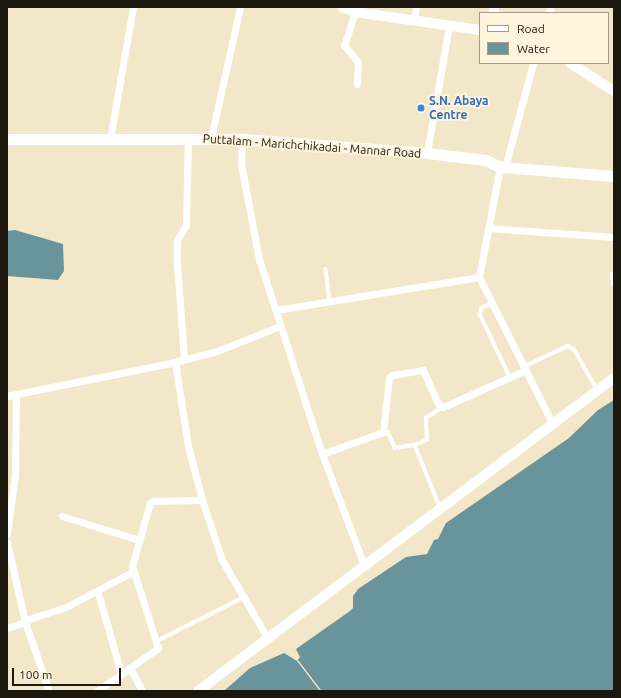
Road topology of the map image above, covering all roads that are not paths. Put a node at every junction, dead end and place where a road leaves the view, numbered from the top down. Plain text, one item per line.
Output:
1 (133, 7) edge
2 (240, 7) edge
3 (342, 7) edge
4 (416, 7) edge
5 (361, 10) edge
6 (414, 21) junction
7 (449, 26) junction
8 (479, 30) edge
9 (533, 64) edge
10 (572, 64) edge
11 (357, 84) dead end
12 (614, 91) edge
13 (188, 138) junction
14 (211, 138) junction
15 (7, 139) edge
16 (110, 139) junction
17 (242, 140) junction
18 (427, 153) junction
19 (502, 167) junction
20 (614, 176) edge
21 (488, 228) junction
22 (614, 237) edge
23 (326, 269) dead end
24 (614, 274) edge
25 (479, 277) junction
26 (614, 285) edge
27 (330, 300) junction
28 (492, 304) junction
29 (276, 310) junction
30 (280, 326) junction
31 (184, 359) junction
32 (175, 362) junction
33 (523, 370) junction
34 (510, 377) junction
35 (614, 378) edge
36 (598, 392) junction
37 (16, 395) junction
38 (7, 396) edge
39 (443, 407) junction
40 (553, 425) junction
41 (383, 432) junction
42 (415, 445) junction
43 (322, 454) junction
44 (202, 500) junction
45 (441, 508) junction
46 (62, 516) dead end
47 (7, 534) edge
48 (139, 540) junction
49 (7, 542) edge
50 (364, 564) junction
51 (134, 572) junction
52 (98, 593) junction
53 (242, 598) junction
54 (26, 621) junction
55 (7, 628) edge
56 (268, 639) junction
57 (157, 641) junction
58 (130, 668) junction
59 (122, 673) junction
60 (49, 691) edge
61 (97, 691) edge
62 (142, 691) edge
63 (198, 691) edge

1 - 16 street
2 - 14 street
3 - 5 street
4 - 6 street
5 - 6 street
5 - 11 street
6 - 7 street
7 - 8 street
7 - 18 street
9 - 19 street
10 - 12 street
13 - 14 main road, Puttalam - Marichchikadai - Mannar Road
13 - 16 main road, Puttalam - Marichchikadai - Mannar Road
13 - 31 street
14 - 17 main road, Puttalam - Marichchikadai - Mannar Road
15 - 16 main road, Puttalam - Marichchikadai - Mannar Road
17 - 18 main road, Puttalam - Marichchikadai - Mannar Road
17 - 29 street
18 - 19 main road, Puttalam - Marichchikadai - Mannar Road
19 - 20 main road, Puttalam - Marichchikadai - Mannar Road
19 - 21 street
21 - 22 street
21 - 25 street
23 - 27 lane
24 - 26 lane
25 - 27 street
25 - 28 street
27 - 29 street
28 - 33 street
28 - 34 lane
29 - 30 street
30 - 31 street
30 - 43 street
31 - 32 street
32 - 37 street
32 - 44 street
33 - 34 street
33 - 36 lane
33 - 40 street
34 - 39 street
35 - 36 street
36 - 40 street
37 - 38 street
37 - 47 street
39 - 41 street
39 - 42 lane
40 - 45 street
41 - 42 lane
41 - 43 street
42 - 45 lane
43 - 50 street
44 - 48 street
44 - 53 street
45 - 50 street
46 - 48 street
48 - 51 street
49 - 54 street
50 - 56 street
51 - 52 street
51 - 57 street
52 - 54 street
52 - 59 street
53 - 56 street
53 - 57 lane
54 - 55 street
54 - 60 street
56 - 63 street
57 - 58 street
58 - 59 street
58 - 62 street
59 - 61 street

